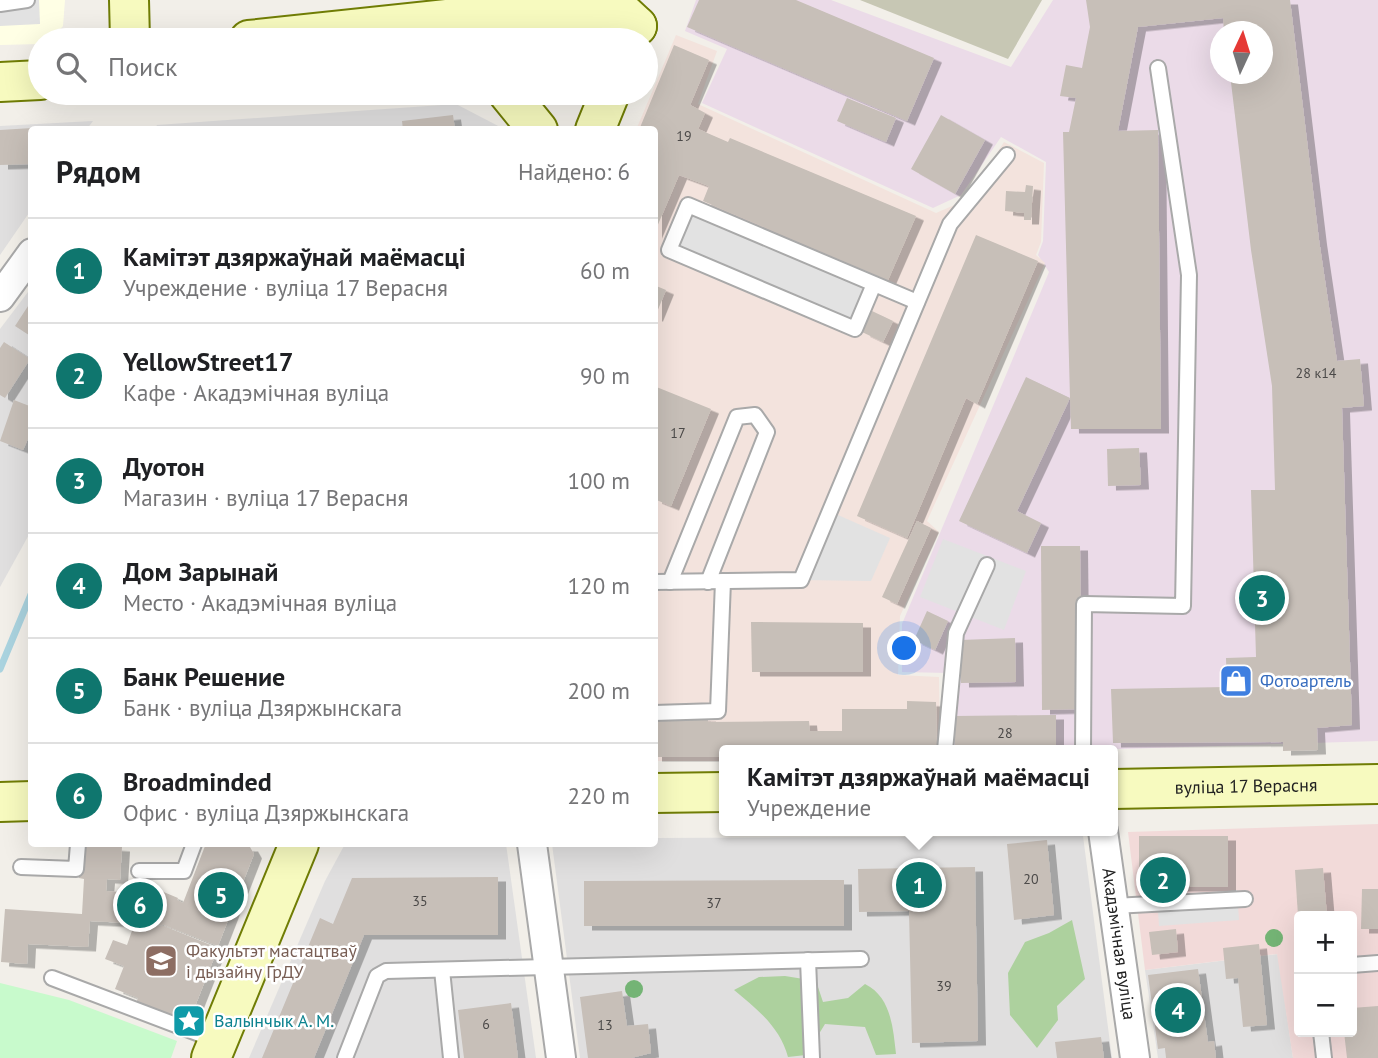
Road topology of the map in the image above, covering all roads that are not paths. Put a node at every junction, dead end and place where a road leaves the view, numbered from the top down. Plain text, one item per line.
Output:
1 (27, 0) edge
2 (129, 0) edge
3 (593, 2) edge
4 (0, 4) edge
5 (638, 22) edge
6 (130, 28) edge
7 (358, 28) edge
8 (608, 28) edge
9 (1158, 68) dead end
10 (28, 81) edge
11 (0, 82) edge
12 (518, 105) edge
13 (605, 105) edge
14 (535, 126) edge
15 (596, 126) edge
16 (1007, 155) dead end
17 (28, 258) edge
18 (874, 284) junction
19 (0, 297) edge
20 (917, 302) junction
21 (987, 565) dead end
22 (658, 582) edge
23 (670, 582) junction
24 (715, 582) junction
25 (658, 713) edge
26 (945, 745) edge
27 (1083, 745) edge
28 (1378, 784) edge
29 (1118, 789) edge
30 (719, 792) edge
31 (658, 793) edge
32 (28, 801) edge
33 (0, 802) edge
34 (1104, 836) edge
35 (78, 847) edge
36 (193, 847) edge
37 (298, 847) edge
38 (532, 847) edge
39 (21, 866) dead end
40 (139, 871) dead end
41 (1245, 899) dead end
42 (1114, 906) junction
43 (861, 959) dead end
44 (808, 960) junction
45 (1378, 963) edge
46 (1357, 965) edge
47 (548, 966) junction
48 (442, 970) junction
49 (52, 978) dead end
50 (1322, 1037) edge
51 (215, 1050) edge
52 (345, 1058) edge
53 (451, 1058) edge
54 (561, 1058) edge
55 (812, 1058) edge
56 (1135, 1058) edge
57 (1324, 1058) edge

1 - 4 lane
2 - 6 main road
3 - 5 main road
3 - 7 main road
5 - 8 main road
9 - 27 lane
10 - 11 main road
12 - 14 main road
13 - 15 main road
16 - 20 lane
17 - 19 street
18 - 18 lane
18 - 20 lane
20 - 24 lane
21 - 26 lane
22 - 23 lane
23 - 24 lane
23 - 24 lane
24 - 25 lane
28 - 29 main road, вуліца 17 Верасня
30 - 31 main road
32 - 33 main road
34 - 42 street, Акадэмічная вуліца
35 - 39 lane
36 - 40 lane
37 - 51 main road
38 - 47 street
41 - 42 lane
42 - 56 street, Акадэмічная вуліца
43 - 44 lane
44 - 47 lane
44 - 55 lane
45 - 46 lane
47 - 48 lane
47 - 54 street
48 - 52 lane
48 - 53 lane
49 - 51 lane
50 - 57 lane

